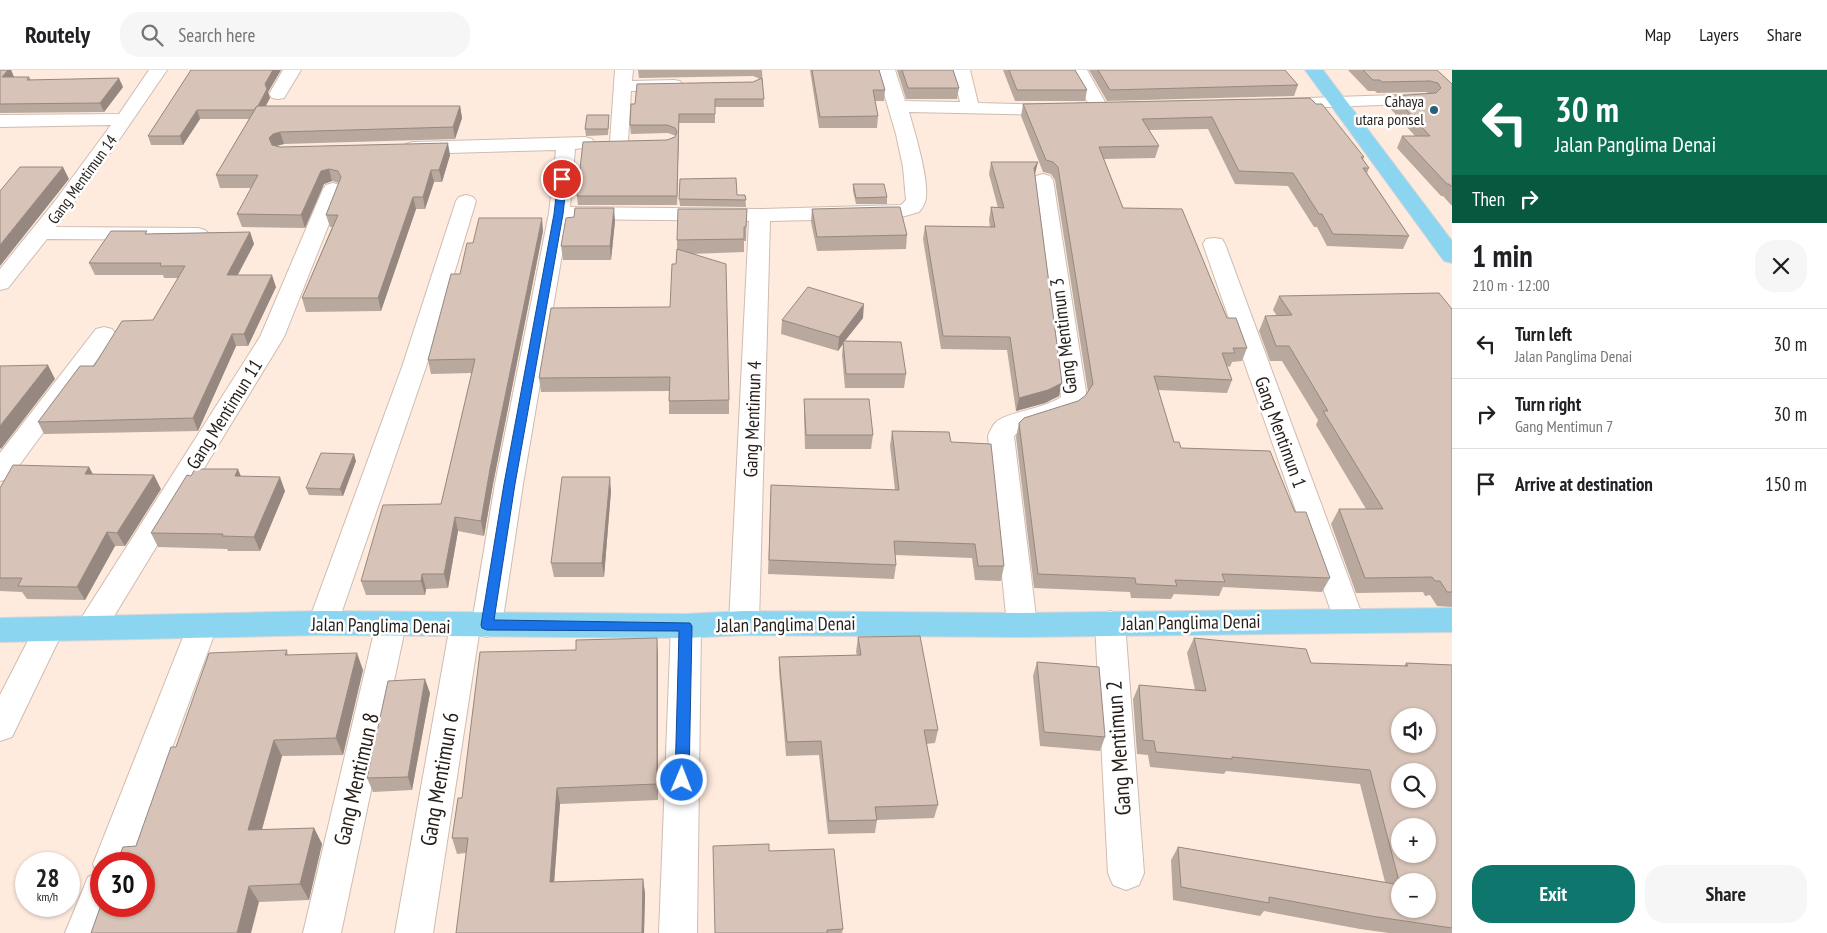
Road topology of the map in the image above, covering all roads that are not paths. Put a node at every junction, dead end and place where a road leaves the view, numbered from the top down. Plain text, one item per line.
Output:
1 (158, 70) edge
2 (292, 70) edge
3 (886, 70) edge
4 (961, 70) edge
5 (1078, 70) edge
6 (1314, 70) edge
7 (624, 78) edge
8 (693, 84) edge
9 (278, 94) dead end
10 (1425, 99) edge
11 (1337, 102) junction
12 (1259, 104) edge
13 (899, 106) junction
14 (971, 109) junction
15 (125, 119) junction
16 (0, 121) edge
17 (619, 142) junction
18 (638, 142) edge
19 (566, 144) junction
20 (393, 148) edge
21 (1042, 180) dead end
22 (333, 189) dead end
23 (466, 201) dead end
24 (558, 214) junction
25 (760, 215) junction
26 (42, 233) junction
27 (220, 234) edge
28 (1214, 244) dead end
29 (1452, 256) edge
30 (0, 283) edge
31 (104, 334) dead end
32 (0, 472) edge
33 (1349, 620) junction
34 (1452, 620) edge
35 (323, 623) junction
36 (744, 623) junction
37 (1110, 623) junction
38 (391, 624) junction
39 (476, 625) junction
40 (1022, 625) junction
41 (686, 626) junction
42 (202, 627) junction
43 (91, 628) junction
44 (49, 629) junction
45 (0, 630) edge
46 (0, 727) edge
47 (116, 852) edge
48 (1126, 873) dead end
49 (90, 917) edge
50 (84, 933) edge
51 (322, 933) edge
52 (414, 933) edge
53 (678, 933) edge

1 - 15 street, Gang Mentimun 14
2 - 9 street
3 - 13 street
4 - 14 street
5 - 14 street
6 - 11 main road
7 - 8 street
7 - 17 street
10 - 11 street
11 - 12 street
11 - 29 main road
13 - 14 street
13 - 25 street
15 - 16 street
15 - 26 street, Gang Mentimun 14
17 - 18 street
17 - 19 street
19 - 20 street
19 - 24 street, Gang Mentimun 6
21 - 40 street, Gang Mentimun 3
22 - 43 street, Gang Mentimun 11
23 - 35 street
24 - 25 street
24 - 39 street, Gang Mentimun 6
25 - 36 street, Gang Mentimun 4
26 - 27 street
26 - 30 street, Gang Mentimun 14
28 - 33 street, Gang Mentimun 1
31 - 32 street
33 - 34 main road, Jalan Panglima Denai
33 - 37 main road, Jalan Panglima Denai
35 - 38 main road, Jalan Panglima Denai
35 - 42 main road, Jalan Panglima Denai
36 - 40 main road, Jalan Panglima Denai
36 - 41 main road, Jalan Panglima Denai
37 - 40 main road, Jalan Panglima Denai
37 - 48 street, Gang Mentimun 2
38 - 39 main road, Jalan Panglima Denai
38 - 51 street, Gang Mentimun 8
39 - 41 main road, Jalan Panglima Denai
39 - 52 street, Gang Mentimun 6
41 - 53 street
42 - 43 main road, Jalan Panglima Denai
42 - 47 street
43 - 44 main road, Jalan Panglima Denai
44 - 45 main road, Jalan Panglima Denai
44 - 46 street
49 - 50 street

